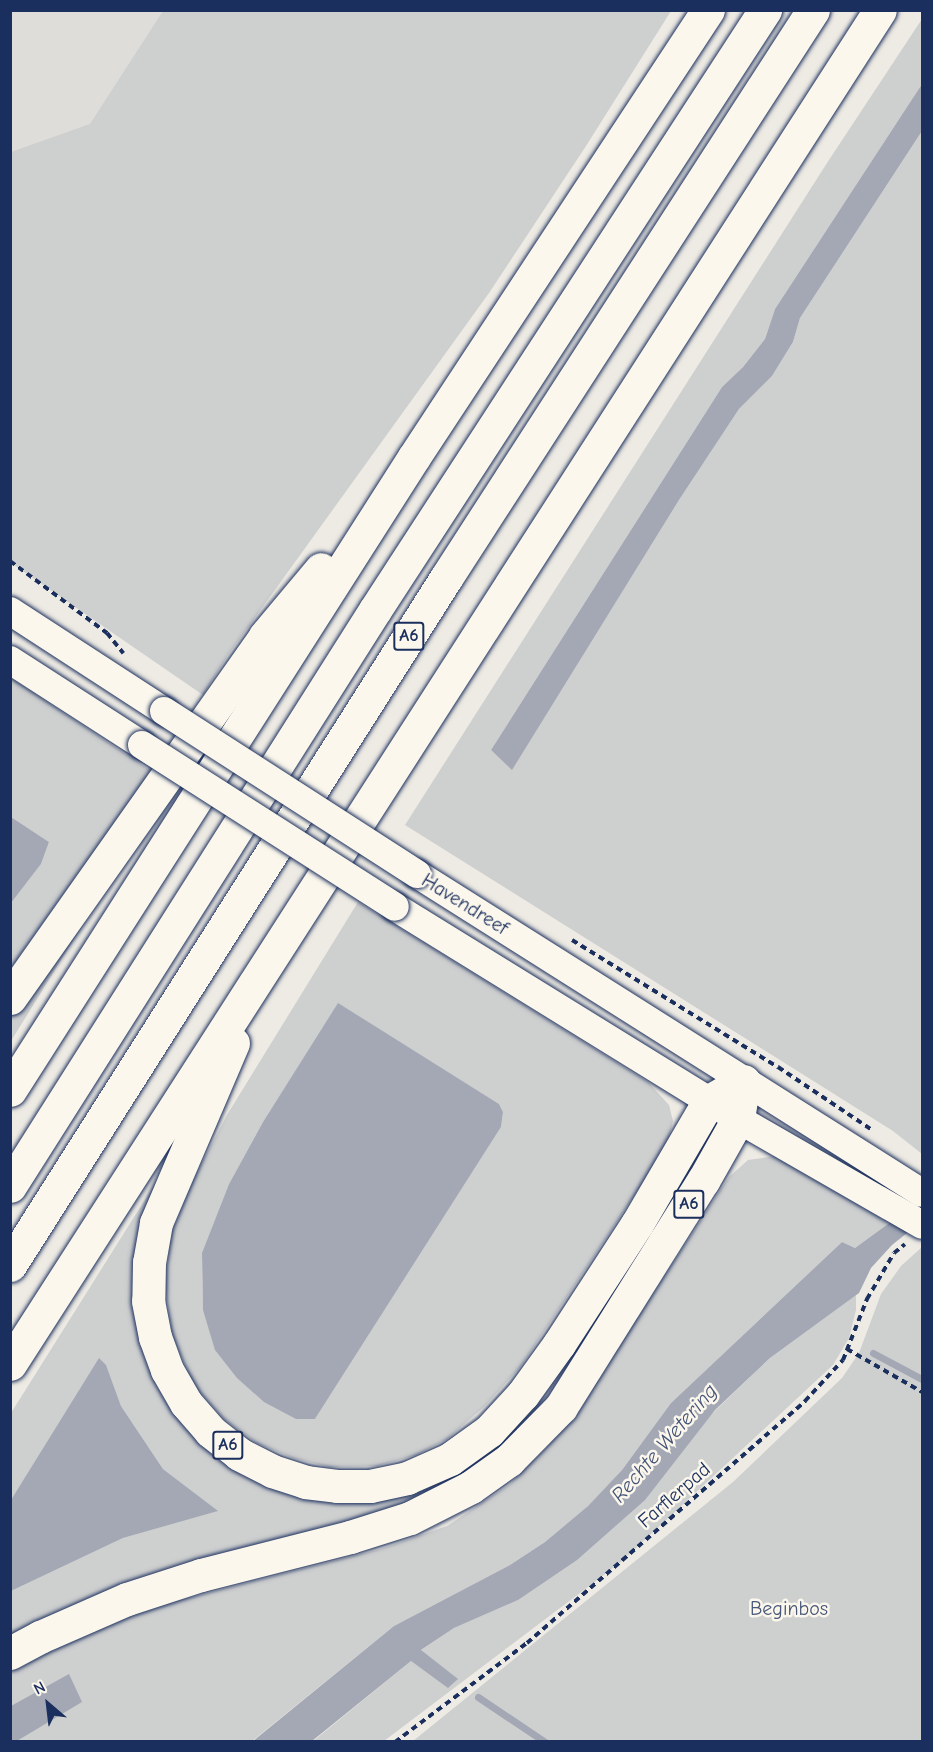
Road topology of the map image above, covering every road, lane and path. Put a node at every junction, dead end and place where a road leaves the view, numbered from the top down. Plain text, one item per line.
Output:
1 (708, 10) edge
2 (765, 10) edge
3 (813, 10) edge
4 (880, 10) edge
5 (414, 457) junction
6 (10, 561) edge
7 (10, 611) edge
8 (125, 656) dead end
9 (10, 660) edge
10 (270, 956) junction
11 (10, 998) edge
12 (744, 1081) junction
13 (10, 1090) edge
14 (709, 1101) junction
15 (738, 1119) junction
16 (10, 1186) edge
17 (922, 1193) edge
18 (910, 1226) edge
19 (10, 1265) edge
20 (848, 1349) junction
21 (10, 1364) edge
22 (922, 1392) edge
23 (10, 1653) edge
24 (395, 1742) edge

1 - 5 highway
2 - 16 highway, A6
3 - 19 highway, A6
4 - 10 highway, A6
5 - 11 highway
5 - 13 highway
6 - 8 path
7 - 12 main road, Havendreef, bridge
9 - 14 main road, Havendreef, bridge
10 - 14 highway, A6
10 - 21 highway, A6
12 - 14 highway
12 - 15 highway
12 - 17 main road, Havendreef
14 - 15 main road, Havendreef
15 - 18 main road, Havendreef
15 - 23 highway, A6
18 - 20 path, Farflerpad
20 - 22 path
20 - 24 path, Farflerpad

